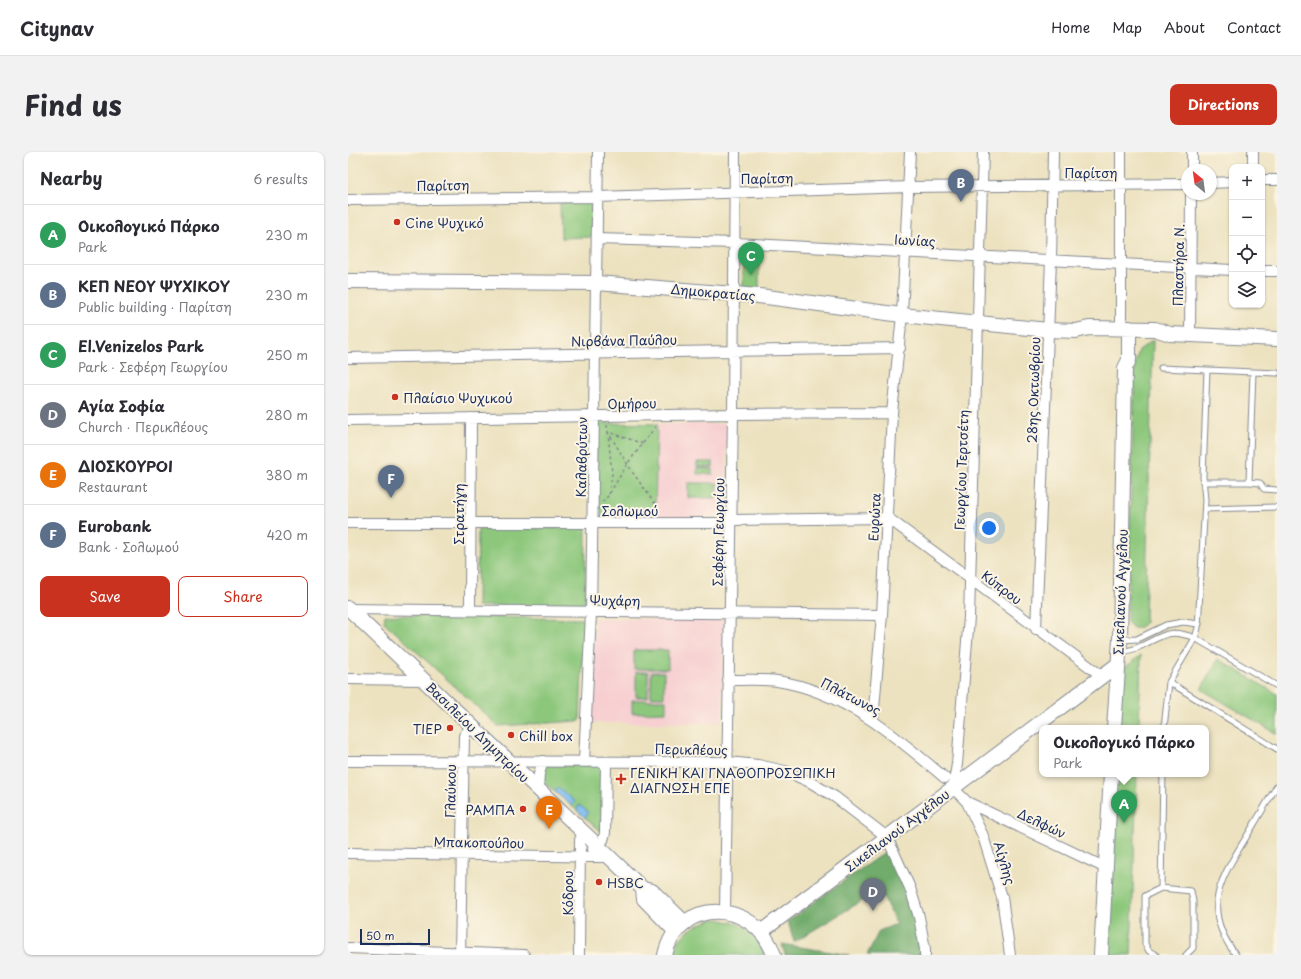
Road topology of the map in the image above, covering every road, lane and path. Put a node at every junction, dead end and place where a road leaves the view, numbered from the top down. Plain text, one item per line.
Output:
1 (598, 152) edge
2 (735, 152) edge
3 (910, 152) edge
4 (983, 152) edge
5 (1053, 152) edge
6 (1121, 152) edge
7 (1192, 152) edge
8 (1253, 152) edge
9 (1192, 164) edge
10 (1253, 164) edge
11 (1265, 180) edge
12 (1277, 180) edge
13 (1229, 182) edge
14 (1217, 183) edge
15 (1181, 184) edge
16 (1052, 185) junction
17 (1121, 185) junction
18 (982, 186) junction
19 (910, 187) junction
20 (735, 192) junction
21 (597, 197) junction
22 (348, 200) edge
23 (1191, 200) edge
24 (597, 239) junction
25 (735, 243) junction
26 (906, 253) junction
27 (981, 256) junction
28 (1051, 260) junction
29 (1121, 262) junction
30 (1191, 268) junction
31 (1229, 270) edge
32 (1265, 271) edge
33 (1277, 271) edge
34 (348, 281) edge
35 (597, 283) junction
36 (734, 293) junction
37 (902, 315) junction
38 (978, 323) junction
39 (1048, 330) junction
40 (1125, 332) junction
41 (1190, 336) junction
42 (1277, 339) edge
43 (900, 348) junction
44 (733, 352) junction
45 (595, 354) junction
46 (348, 358) edge
47 (1161, 368) dead end
48 (1207, 370) junction
49 (1253, 372) junction
50 (1277, 373) edge
51 (892, 413) junction
52 (733, 414) junction
53 (594, 416) junction
54 (471, 418) junction
55 (348, 420) edge
56 (607, 423) dead end
57 (657, 424) dead end
58 (608, 432) junction
59 (644, 444) junction
60 (628, 463) junction
61 (1203, 482) junction
62 (1249, 482) junction
63 (1277, 490) edge
64 (608, 496) junction
65 (1277, 507) edge
66 (1205, 509) junction
67 (593, 510) junction
68 (656, 518) dead end
69 (888, 518) junction
70 (731, 520) junction
71 (348, 523) edge
72 (471, 523) junction
73 (593, 523) junction
74 (970, 579) junction
75 (348, 608) edge
76 (470, 610) junction
77 (591, 613) junction
78 (730, 614) junction
79 (882, 615) junction
80 (1199, 624) junction
81 (1036, 629) junction
82 (1195, 638) junction
83 (1118, 653) junction
84 (1102, 676) junction
85 (348, 679) edge
86 (423, 680) junction
87 (728, 680) junction
88 (1169, 682) junction
89 (1277, 686) edge
90 (873, 720) junction
91 (1114, 725) edge
92 (1164, 725) edge
93 (471, 726) junction
94 (1277, 749) edge
95 (348, 761) edge
96 (508, 761) junction
97 (543, 761) junction
98 (463, 762) junction
99 (584, 762) junction
100 (606, 762) junction
101 (728, 762) junction
102 (1111, 777) edge
103 (1163, 777) edge
104 (949, 783) junction
105 (1277, 786) edge
106 (538, 790) junction
107 (967, 802) junction
108 (583, 832) junction
109 (887, 838) junction
110 (597, 846) junction
111 (348, 853) edge
112 (462, 855) junction
113 (580, 856) junction
114 (610, 857) junction
115 (1106, 868) junction
116 (1161, 888) junction
117 (725, 912) junction
118 (786, 914) junction
119 (680, 927) junction
120 (762, 931) junction
121 (348, 948) edge
122 (773, 952) edge
123 (460, 954) edge
124 (524, 955) edge
125 (579, 955) edge
126 (665, 955) edge
127 (925, 955) edge
128 (1010, 955) edge
129 (1101, 955) edge
130 (1156, 955) edge
131 (1186, 955) edge
132 (1236, 955) edge

1 - 21 street, Καλαβρύτων
2 - 20 street, Σεφέρη Γεωργίου
3 - 19 street, Ευρώτα
4 - 18 street, Γεωργίου Τερτσέτη
5 - 16 street, 28ης Οκτωβρίου
6 - 17 street
7 - 9 street
8 - 10 street
11 - 12 street
13 - 14 street
15 - 17 street, Παρίτση
16 - 17 street, Παρίτση
16 - 18 street, Παρίτση
16 - 28 street, 28ης Οκτωβρίου
17 - 29 street
18 - 19 street, Παρίτση
18 - 27 street, Γεωργίου Τερτσέτη
19 - 20 street, Παρίτση
19 - 26 street, Ευρώτα
20 - 21 street, Παρίτση
20 - 25 street, Σεφέρη Γεωργίου
21 - 22 street, Παρίτση
21 - 24 street, Καλαβρύτων
23 - 30 street, Πλαστήρα Ν.
24 - 25 street, Ιωνίας
24 - 35 street, Καλαβρύτων
25 - 26 street, Ιωνίας
25 - 36 street, Σεφέρη Γεωργίου
26 - 27 street, Ιωνίας
26 - 37 street, Ευρώτα
27 - 28 street, Ιωνίας
27 - 38 street, Γεωργίου Τερτσέτη
28 - 29 street, Ιωνίας
28 - 39 street, 28ης Οκτωβρίου
29 - 30 street, Ιωνίας
29 - 40 street
30 - 31 street, Ιωνίας
30 - 41 street, Πλαστήρα Ν.
32 - 33 street
34 - 35 street, Δημοκρατίας
35 - 36 street, Δημοκρατίας
35 - 45 street, Καλαβρύτων
36 - 37 street, Δημοκρατίας
36 - 44 street, Σεφέρη Γεωργίου
37 - 38 street, Δημοκρατίας
37 - 43 street, Ευρώτα
38 - 39 street, Δημοκρατίας
38 - 74 street, Γεωργίου Τερτσέτη
39 - 40 street, Δημοκρατίας
39 - 81 street, 28ης Οκτωβρίου
40 - 41 street, Δημοκρατίας
40 - 83 street, Σικελιανού Αγγέλου
41 - 42 street, Δημοκρατίας
43 - 44 street, Νιρβάνα Παύλου
43 - 51 street, Ευρώτα
44 - 45 street, Νιρβάνα Παύλου
44 - 52 street, Σεφέρη Γεωργίου
45 - 46 street, Νιρβάνα Παύλου
45 - 53 street, Καλαβρύτων
47 - 48 lane
48 - 49 lane
48 - 61 lane
49 - 50 lane
49 - 62 lane
51 - 52 street, Ομήρου
51 - 69 street, Ευρώτα
52 - 53 street, Ομήρου
52 - 70 street, Σεφέρη Γεωργίου
53 - 54 street, Ομήρου
53 - 67 street, Καλαβρύτων
54 - 55 street, Ομήρου
54 - 72 street, Στρατήγη
56 - 58 path
57 - 59 path
58 - 59 path
58 - 60 path
58 - 64 path
59 - 60 path
60 - 64 path
60 - 68 path
61 - 62 lane
61 - 66 lane
62 - 63 lane
64 - 67 path
65 - 66 lane
66 - 80 lane
67 - 73 street, Καλαβρύτων
69 - 70 street, Σολωμού
69 - 74 street, Κύπρου
69 - 79 street, Ευρώτα
70 - 73 street, Σολωμού
70 - 78 street, Σεφέρη Γεωργίου
71 - 72 street, Σολωμού
72 - 73 street, Σολωμού
72 - 76 street, Στρατήγη
73 - 77 street, Καλαβρύτων
74 - 81 street, Κύπρου
74 - 104 street, Γεωργίου Τερτσέτη
75 - 76 street, Ψυχάρη
75 - 86 street, Βασιλείου Δημητρίου
76 - 77 street, Ψυχάρη
77 - 78 street, Ψυχάρη
77 - 99 street, Καλαβρύτων
78 - 79 street, Ψυχάρη
78 - 87 street, Σεφέρη Γεωργίου
79 - 90 street, Ευρώτα
80 - 82 lane
80 - 83 lane
81 - 84 street, Κύπρου
82 - 83 lane
82 - 88 lane
82 - 89 lane
83 - 84 street, Σικελιανού Αγγέλου
83 - 91 street
84 - 104 street, Σικελιανού Αγγέλου
85 - 86 street
86 - 93 street, Βασιλείου Δημητρίου
87 - 90 street, Πλάτωνος
87 - 101 street, Σεφέρη Γεωργίου
88 - 92 lane
88 - 94 lane
90 - 104 street, Πλάτωνος
93 - 96 street, Βασιλείου Δημητρίου
93 - 98 street, Γλαύκου
95 - 98 street, Περικλέους
96 - 97 street, Περικλέους
96 - 98 street, Περικλέους
96 - 106 street, Βασιλείου Δημητρίου
97 - 99 street, Περικλέους
97 - 106 street
98 - 112 street, Γλαύκου
99 - 100 street, Περικλέους
100 - 101 street, Περικλέους
100 - 110 street
101 - 109 street, Περικλέους
101 - 117 street, Σεφέρη Γεωργίου
102 - 115 street
103 - 116 lane
104 - 107 street, Αίγλης
104 - 109 street, Σικελιανού Αγγέλου
105 - 132 lane
106 - 108 street, Βασιλείου Δημητρίου
107 - 115 street, Δελφών
107 - 128 street, Αίγλης
108 - 110 street, Βασιλείου Δημητρίου
108 - 113 street, Κόδρου
109 - 118 street, Σικελιανού Αγγέλου
109 - 127 street, Περικλέους
110 - 113 street
110 - 114 street, Βασιλείου Δημητρίου
111 - 112 street, Μπακοπούλου
112 - 113 street, Μπακοπούλου
112 - 123 street, Γλαύκου
113 - 114 street, Μπακοπούλου
113 - 125 street, Κόδρου
114 - 119 street, Βασιλείου Δημητρίου
115 - 129 street
116 - 130 lane
116 - 131 lane
117 - 119 street
117 - 120 street
118 - 120 street, Σικελιανού Αγγέλου
118 - 122 street, Σικελιανού Αγγέλου
119 - 126 street
120 - 122 street
121 - 123 street
123 - 124 street

